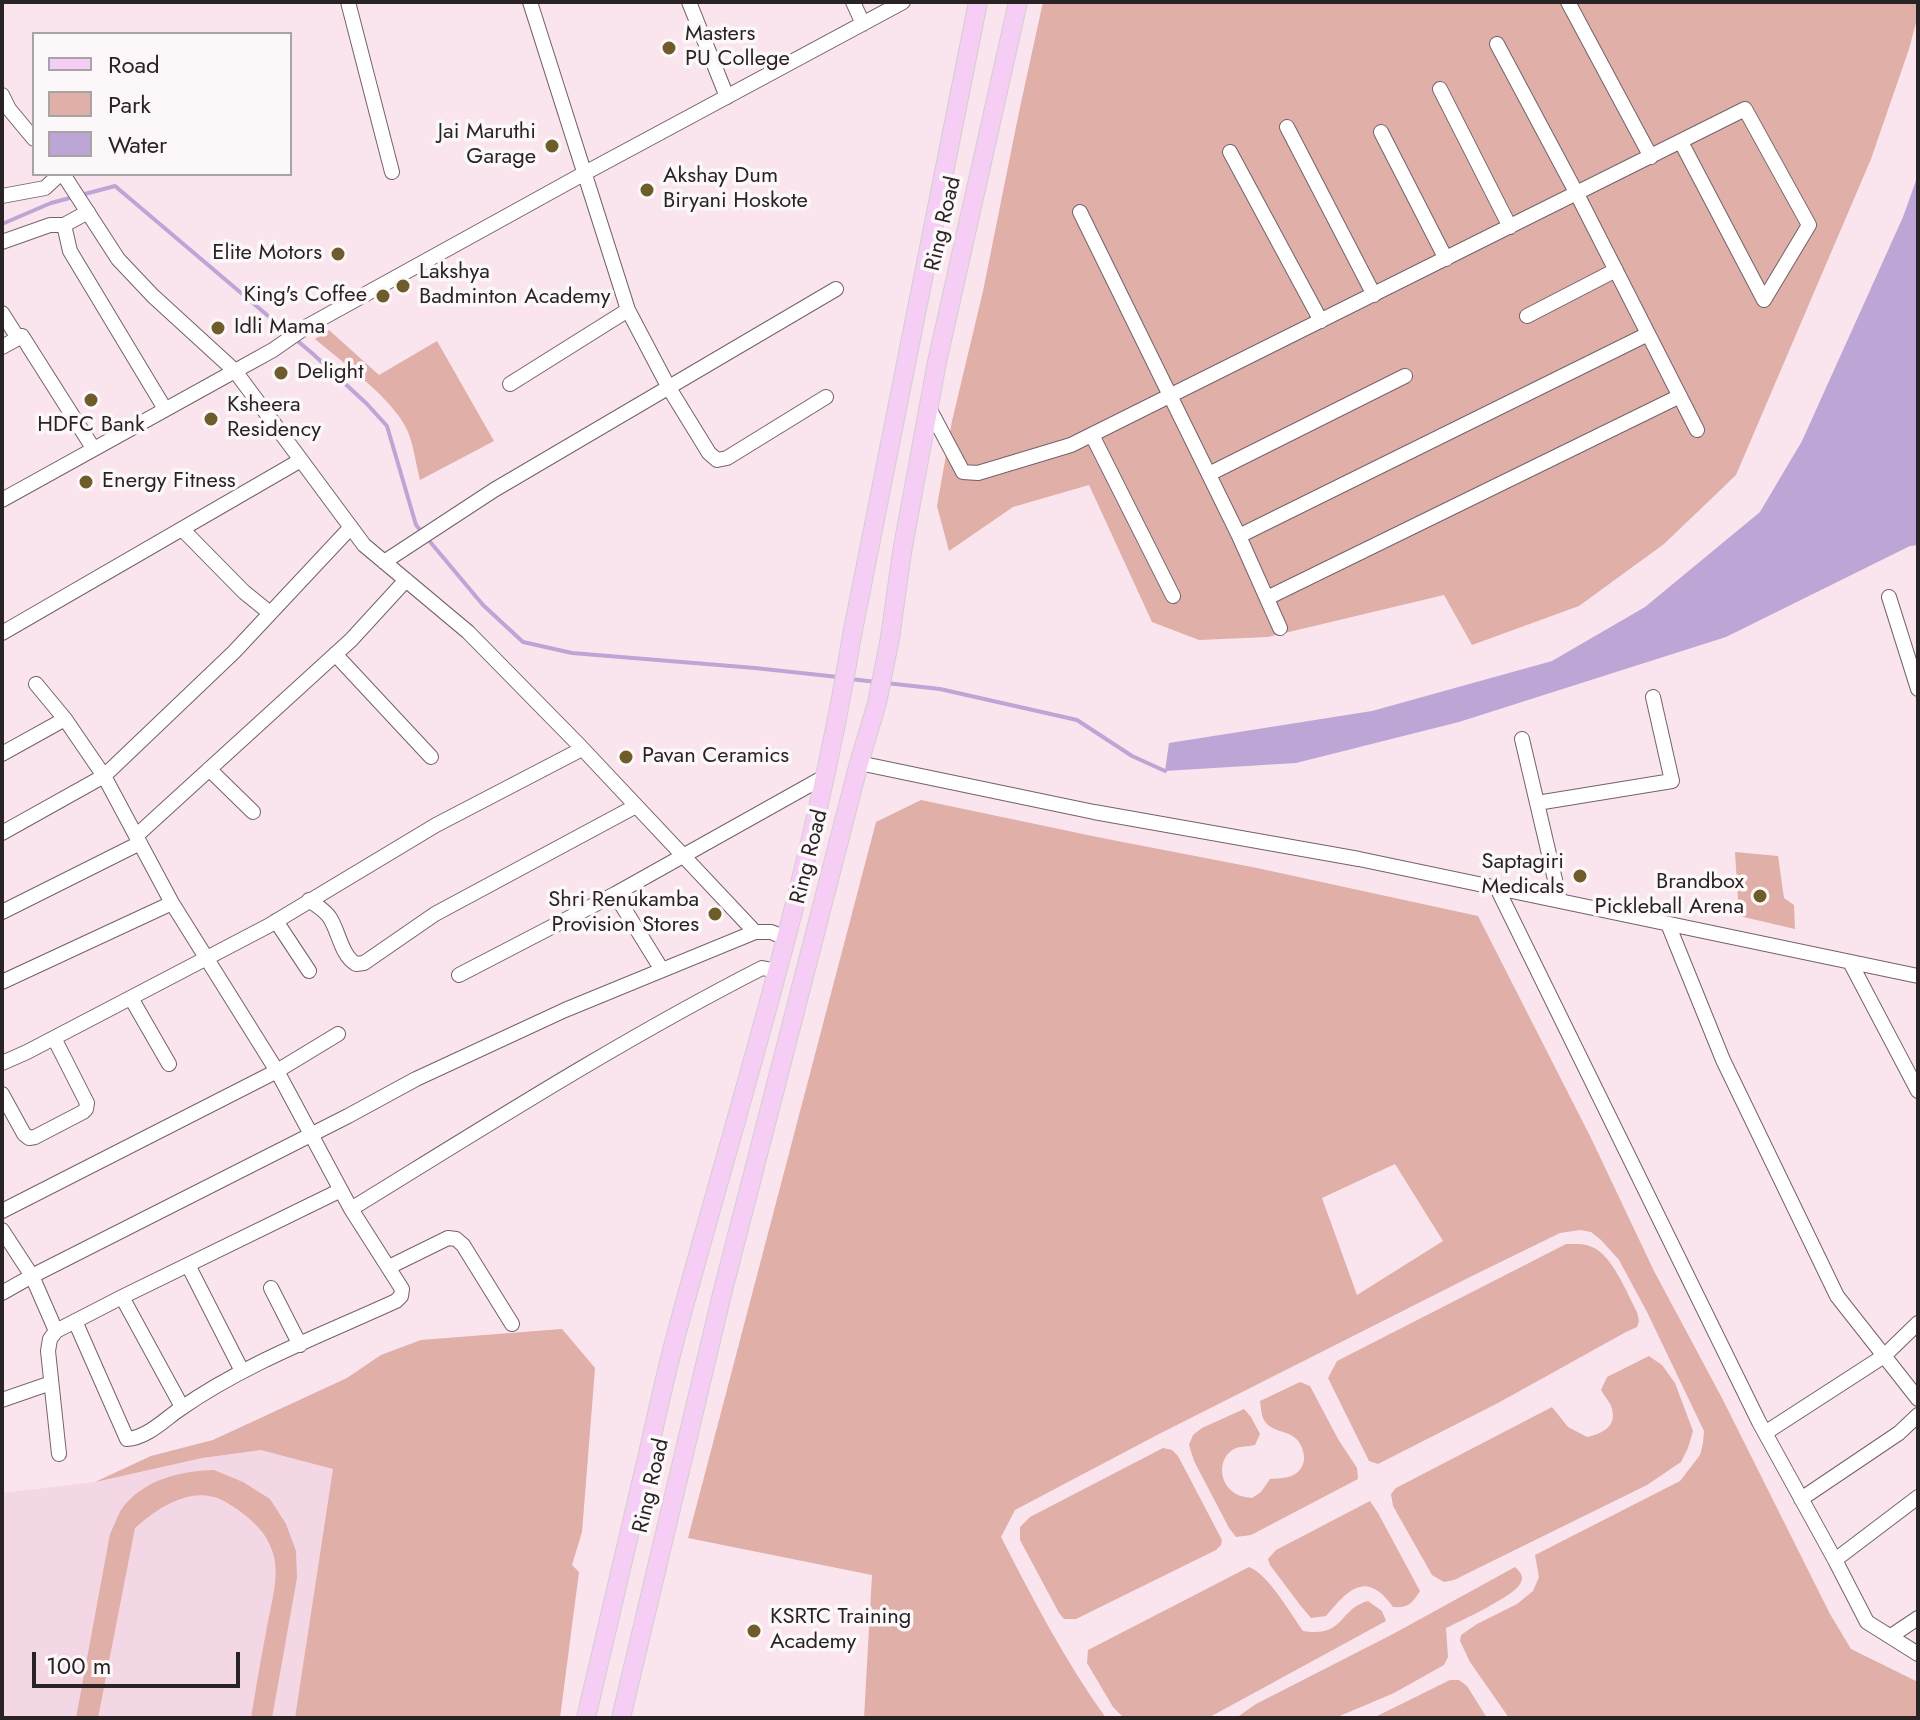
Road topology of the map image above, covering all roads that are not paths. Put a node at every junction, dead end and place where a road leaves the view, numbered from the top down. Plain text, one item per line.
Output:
1 (348, 2) edge
2 (530, 2) edge
3 (689, 2) edge
4 (853, 2) edge
5 (903, 2) edge
6 (978, 2) edge
7 (1018, 2) edge
8 (1568, 2) edge
9 (863, 24) junction
10 (1497, 44) dead end
11 (1440, 89) dead end
12 (2, 95) edge
13 (727, 97) junction
14 (6, 111) edge
15 (1287, 127) dead end
16 (1381, 132) dead end
17 (32, 137) edge
18 (1681, 142) junction
19 (1230, 152) dead end
20 (1651, 157) junction
21 (392, 172) dead end
22 (585, 173) junction
23 (62, 176) edge
24 (64, 176) edge
25 (1577, 194) junction
26 (2, 196) edge
27 (86, 210) junction
28 (1080, 212) dead end
29 (64, 225) junction
30 (1510, 227) junction
31 (2, 242) edge
32 (1446, 259) junction
33 (1616, 270) junction
34 (836, 289) dead end
35 (1374, 295) junction
36 (628, 310) junction
37 (2, 313) edge
38 (1527, 316) dead end
39 (1321, 321) junction
40 (1648, 334) junction
41 (18, 338) junction
42 (2, 347) edge
43 (235, 371) junction
44 (1405, 376) dead end
45 (510, 384) dead end
46 (669, 388) junction
47 (1170, 396) junction
48 (1680, 396) junction
49 (826, 397) dead end
50 (929, 408) junction
51 (165, 409) junction
52 (1697, 430) dead end
53 (1092, 435) junction
54 (93, 448) junction
55 (301, 460) junction
56 (1209, 474) junction
57 (4, 495) edge
58 (351, 527) junction
59 (182, 529) junction
60 (1239, 536) junction
61 (384, 562) junction
62 (406, 580) junction
63 (1173, 596) dead end
64 (1889, 597) dead end
65 (1267, 598) junction
66 (270, 613) junction
67 (1280, 628) dead end
68 (2, 633) edge
69 (335, 654) junction
70 (36, 684) dead end
71 (1918, 689) edge
72 (1653, 697) dead end
73 (65, 719) junction
74 (1522, 739) dead end
75 (582, 749) junction
76 (2, 754) edge
77 (431, 757) dead end
78 (830, 757) junction
79 (859, 763) junction
80 (209, 769) junction
81 (104, 776) junction
82 (824, 777) junction
83 (1537, 803) junction
84 (636, 806) junction
85 (253, 812) dead end
86 (2, 833) edge
87 (138, 839) junction
88 (683, 856) junction
89 (1497, 888) junction
90 (615, 894) junction
91 (309, 900) junction
92 (1560, 901) junction
93 (172, 903) junction
94 (2, 912) edge
95 (276, 921) junction
96 (1668, 924) junction
97 (755, 932) junction
98 (786, 938) junction
99 (208, 958) junction
100 (1850, 962) junction
101 (662, 970) junction
102 (309, 971) dead end
103 (777, 971) junction
104 (459, 975) dead end
105 (1918, 976) edge
106 (2, 982) edge
107 (131, 998) junction
108 (338, 1034) dead end
109 (54, 1038) junction
110 (2, 1063) edge
111 (169, 1064) dead end
112 (277, 1071) junction
113 (1918, 1091) edge
114 (2, 1094) edge
115 (310, 1135) junction
116 (341, 1190) junction
117 (351, 1209) junction
118 (2, 1211) edge
119 (2, 1230) edge
120 (188, 1265) junction
121 (389, 1267) junction
122 (32, 1276) junction
123 (271, 1288) dead end
124 (2, 1293) edge
125 (122, 1297) junction
126 (75, 1321) junction
127 (1918, 1323) edge
128 (512, 1324) dead end
129 (56, 1331) junction
130 (300, 1345) junction
131 (1884, 1356) junction
132 (242, 1371) junction
133 (51, 1383) junction
134 (1918, 1399) edge
135 (2, 1400) edge
136 (182, 1407) junction
137 (1918, 1415) edge
138 (1765, 1433) junction
139 (59, 1454) dead end
140 (1918, 1497) edge
141 (1801, 1499) junction
142 (1835, 1560) junction
143 (1918, 1618) edge
144 (1891, 1636) junction
145 (1918, 1654) edge
146 (586, 1718) edge
147 (621, 1718) edge

1 - 21 street
2 - 22 street
3 - 13 street
4 - 9 street
5 - 9 street
6 - 78 main road, Ring Road
7 - 50 main road, Ring Road
8 - 20 street
9 - 13 street
10 - 25 street
11 - 30 street
12 - 14 street
13 - 22 street
14 - 17 street
15 - 35 street
16 - 32 street
18 - 18 street
18 - 20 street
19 - 39 street
20 - 25 street
22 - 36 street
22 - 43 street
23 - 26 street
24 - 27 street
25 - 30 street
25 - 33 street
27 - 29 street
27 - 43 street
28 - 47 street
29 - 31 street
29 - 51 street
30 - 32 street
32 - 35 street
33 - 38 street
33 - 40 street
34 - 46 street
35 - 39 street
36 - 45 street
36 - 46 street
37 - 41 street
39 - 47 street
40 - 48 street
40 - 60 street
41 - 42 street
41 - 54 street
43 - 51 street
43 - 55 street
44 - 56 street
46 - 49 street
46 - 61 street
47 - 53 street
47 - 56 street
48 - 52 street
48 - 65 street
50 - 53 street
50 - 79 main road, Ring Road
51 - 54 street
53 - 63 street
54 - 57 street
55 - 58 street
55 - 59 street
56 - 60 street
58 - 61 street
58 - 66 street
59 - 66 street
59 - 68 street
60 - 65 street
61 - 62 street
62 - 69 street
62 - 75 street
64 - 71 street
65 - 67 street
66 - 81 street
69 - 77 street
69 - 80 street
70 - 73 street
72 - 83 street
73 - 76 street
73 - 81 street
74 - 83 street
75 - 84 street
75 - 91 street
78 - 79 main road
78 - 82 main road, Ring Road
79 - 89 street
79 - 147 main road, Ring Road
80 - 85 street
80 - 87 street
81 - 86 street
81 - 87 street
82 - 88 street
82 - 98 main road, Ring Road
83 - 92 street
84 - 88 street
84 - 91 street
87 - 93 street
87 - 94 street
88 - 90 street
88 - 97 street
89 - 92 street
89 - 138 street
90 - 101 street
90 - 104 street
91 - 95 street
92 - 96 street
93 - 99 street
93 - 106 street
95 - 99 street
95 - 102 street
96 - 100 street
96 - 131 street
97 - 98 street
97 - 101 street
98 - 103 main road, Ring Road
99 - 107 street
99 - 112 street
100 - 105 street
100 - 113 street
101 - 115 street
103 - 117 street
103 - 146 main road, Ring Road
107 - 109 street
107 - 111 street
108 - 112 street
109 - 110 street
109 - 114 street
112 - 115 street
112 - 118 street
115 - 116 street
115 - 122 street
116 - 117 street
116 - 120 street
117 - 121 street
119 - 122 street
120 - 125 street
120 - 132 street
121 - 128 street
121 - 130 street
122 - 124 street
122 - 129 street
123 - 130 street
125 - 126 street
125 - 136 street
126 - 129 street
126 - 136 street
127 - 131 street
129 - 133 street
130 - 132 street
131 - 134 street
131 - 138 street
132 - 136 street
133 - 135 street
133 - 139 street
137 - 141 street
138 - 141 street
140 - 142 street
141 - 142 street
142 - 144 street
143 - 144 street
144 - 145 street

